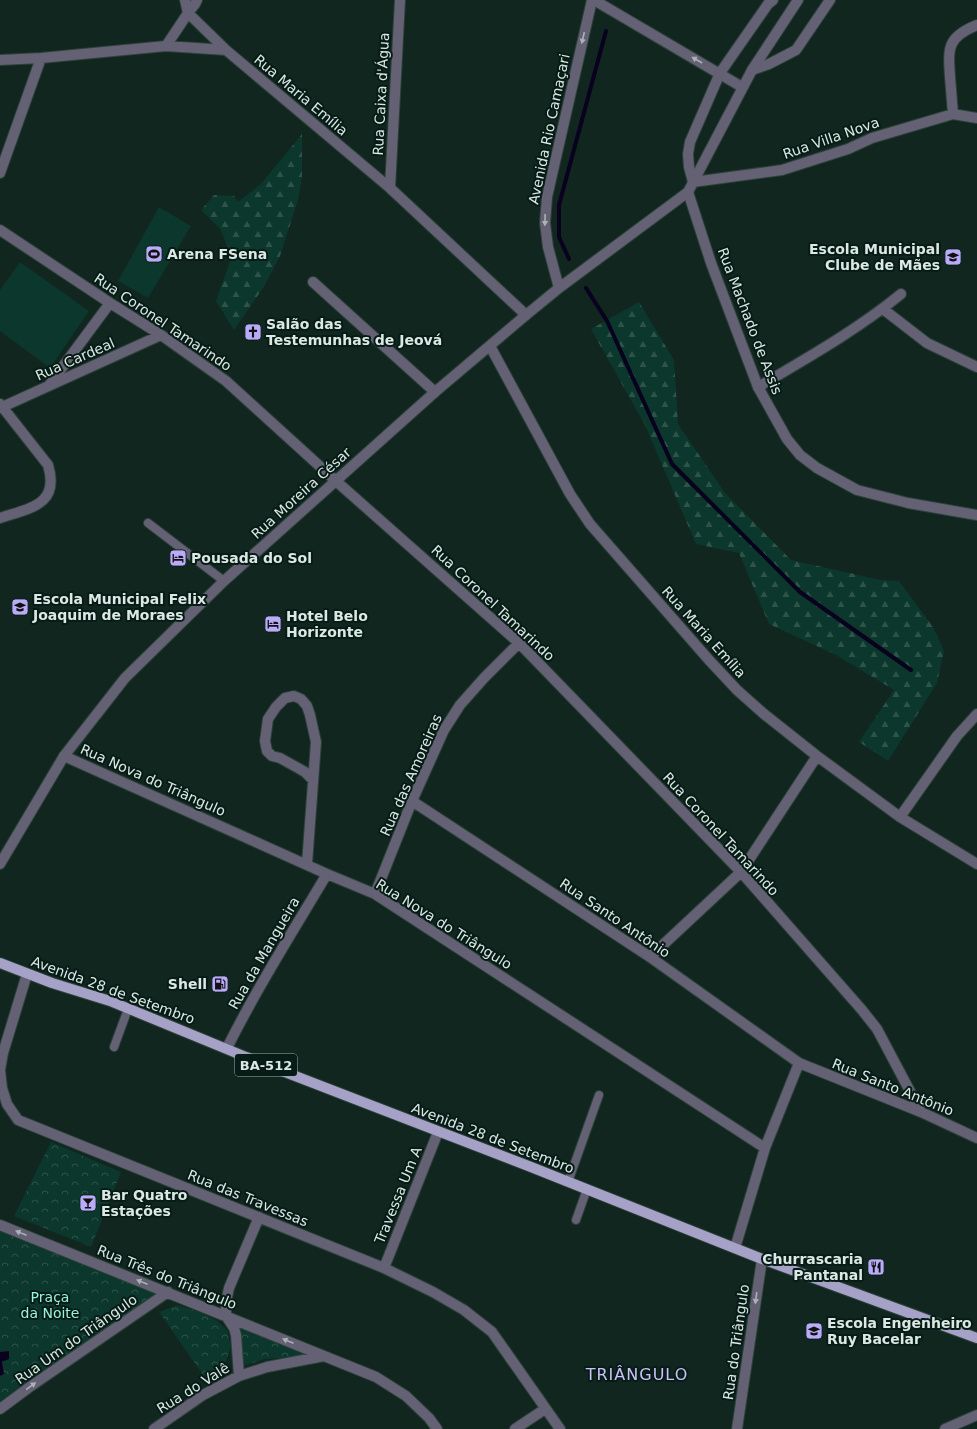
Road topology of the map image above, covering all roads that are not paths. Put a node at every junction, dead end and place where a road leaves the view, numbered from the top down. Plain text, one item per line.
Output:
1 (185, 0) edge
2 (197, 0) edge
3 (400, 0) edge
4 (593, 0) edge
5 (773, 0) edge
6 (798, 0) edge
7 (830, 0) edge
8 (188, 13) junction
9 (977, 25) edge
10 (166, 46) junction
11 (226, 50) junction
12 (41, 58) junction
13 (0, 60) edge
14 (752, 70) junction
15 (720, 73) junction
16 (742, 87) junction
17 (953, 114) junction
18 (977, 118) edge
19 (0, 173) edge
20 (692, 182) junction
21 (390, 188) junction
22 (688, 192) junction
23 (0, 230) edge
24 (313, 282) dead end
25 (559, 288) junction
26 (901, 294) dead end
27 (110, 303) junction
28 (882, 309) junction
29 (526, 315) junction
30 (161, 335) junction
31 (490, 346) junction
32 (977, 367) edge
33 (50, 385) junction
34 (758, 387) junction
35 (435, 392) junction
36 (1, 406) edge
37 (336, 481) junction
38 (977, 515) edge
39 (0, 518) edge
40 (148, 523) dead end
41 (224, 581) junction
42 (519, 643) junction
43 (977, 714) edge
44 (64, 756) junction
45 (817, 756) junction
46 (313, 780) junction
47 (412, 801) junction
48 (900, 817) junction
49 (0, 864) edge
50 (307, 864) junction
51 (977, 864) edge
52 (741, 872) junction
53 (327, 874) junction
54 (375, 894) junction
55 (650, 957) junction
56 (0, 963) edge
57 (27, 974) junction
58 (128, 1009) junction
59 (114, 1047) dead end
60 (227, 1048) junction
61 (799, 1064) junction
62 (599, 1095) dead end
63 (921, 1112) junction
64 (438, 1132) junction
65 (977, 1138) edge
66 (765, 1148) junction
67 (568, 1182) junction
68 (587, 1189) junction
69 (259, 1217) junction
70 (576, 1220) dead end
71 (0, 1225) edge
72 (735, 1248) junction
73 (762, 1259) junction
74 (384, 1268) junction
75 (168, 1292) junction
76 (226, 1316) junction
77 (977, 1338) edge
78 (324, 1356) junction
79 (239, 1376) junction
80 (0, 1409) edge
81 (546, 1409) junction
82 (977, 1415) edge
83 (154, 1429) edge
84 (437, 1429) edge
85 (515, 1429) edge
86 (560, 1429) edge
87 (737, 1429) edge
88 (945, 1429) edge

1 - 8 street
2 - 8 street
3 - 21 street, Rua Caixa d'Água
15 -> 4 street
4 -> 25 street, Avenida Rio Camaçari
5 - 15 street
6 - 14 street
7 - 14 street
8 - 10 street
8 - 11 street, Rua Maria Emília
9 - 17 street
10 - 11 street
10 - 12 street
11 - 21 street, Rua Maria Emília
12 - 13 street
12 - 19 street
14 - 16 street
15 - 16 street
15 - 20 street
16 - 20 street
17 - 18 street, Rua Villa Nova
17 - 20 street, Rua Villa Nova
20 - 22 street
21 - 29 street, Rua Maria Emília
22 - 25 street, Rua Moreira César
22 - 34 street, Rua Machado de Assis
23 - 27 street, Rua Coronel Tamarindo
24 - 35 street
25 - 29 street, Rua Moreira César
26 - 28 street
27 - 30 street, Rua Coronel Tamarindo
27 - 33 street
28 - 32 street
28 - 34 street
29 - 31 street, Rua Moreira César
30 - 33 street, Rua Cardeal
30 - 37 street, Rua Coronel Tamarindo
31 - 35 street, Rua Moreira César
31 - 45 street, Rua Maria Emília
33 - 36 street, Rua Cardeal
34 - 38 street, Rua Machado de Assis
35 - 37 street, Rua Moreira César
36 - 39 street
37 - 41 street, Rua Moreira César
37 - 42 street, Rua Coronel Tamarindo
40 - 41 lane
41 - 44 street, Rua Moreira César
42 - 47 street, Rua das Amoreiras
42 - 52 street, Rua Coronel Tamarindo
43 - 48 street
44 - 49 street, Rua Moreira César
44 - 50 street, Rua Nova do Triângulo
45 - 48 street, Rua Maria Emília
45 - 52 street
46 - 46 street
46 - 50 street
47 - 54 street, Rua das Amoreiras
47 - 55 street, Rua Santo Antônio
48 - 51 street, Rua Maria Emília
50 - 53 street, Rua Nova do Triângulo
52 - 55 street
52 - 63 street, Rua Coronel Tamarindo
53 - 54 street, Rua Nova do Triângulo
53 - 60 street, Rua da Mangueira
54 - 66 street, Rua Nova do Triângulo
55 - 61 street, Rua Santo Antônio
56 - 57 main road, Avenida 28 de Setembro / BA-512
57 - 58 main road, Avenida 28 de Setembro / BA-512
57 - 69 street, Rua das Travessas
58 - 59 lane
58 - 60 main road, Avenida 28 de Setembro / BA-512
60 - 64 main road, Avenida 28 de Setembro / BA-512
61 - 63 street, Rua Santo Antônio
61 - 66 street
62 - 67 lane
63 - 65 street, Rua Santo Antônio
64 - 67 main road, Avenida 28 de Setembro / BA-512
64 - 74 street, Travessa Um A
66 - 72 street
67 - 68 main road, Avenida 28 de Setembro / BA-512
68 - 70 lane
68 - 72 main road, Avenida 28 de Setembro / BA-512
69 - 74 street, Rua das Travessas
69 - 76 street
75 -> 71 street, Rua Três do Triângulo
72 - 73 main road, Avenida 28 de Setembro / BA-512
73 - 77 main road, Avenida 28 de Setembro / BA-512
73 -> 87 street, Rua do Triângulo
74 - 81 street, Rua das Travessas
75 - 76 street, Rua Três do Triângulo
80 -> 75 street, Rua Um do Triângulo
78 -> 76 street, Rua Três do Triângulo
76 - 79 street
78 - 79 street, Rua do Valê
78 - 84 street
79 - 83 street, Rua do Valê
81 - 85 street
81 - 86 street, Rua das Travessas
82 - 88 street

